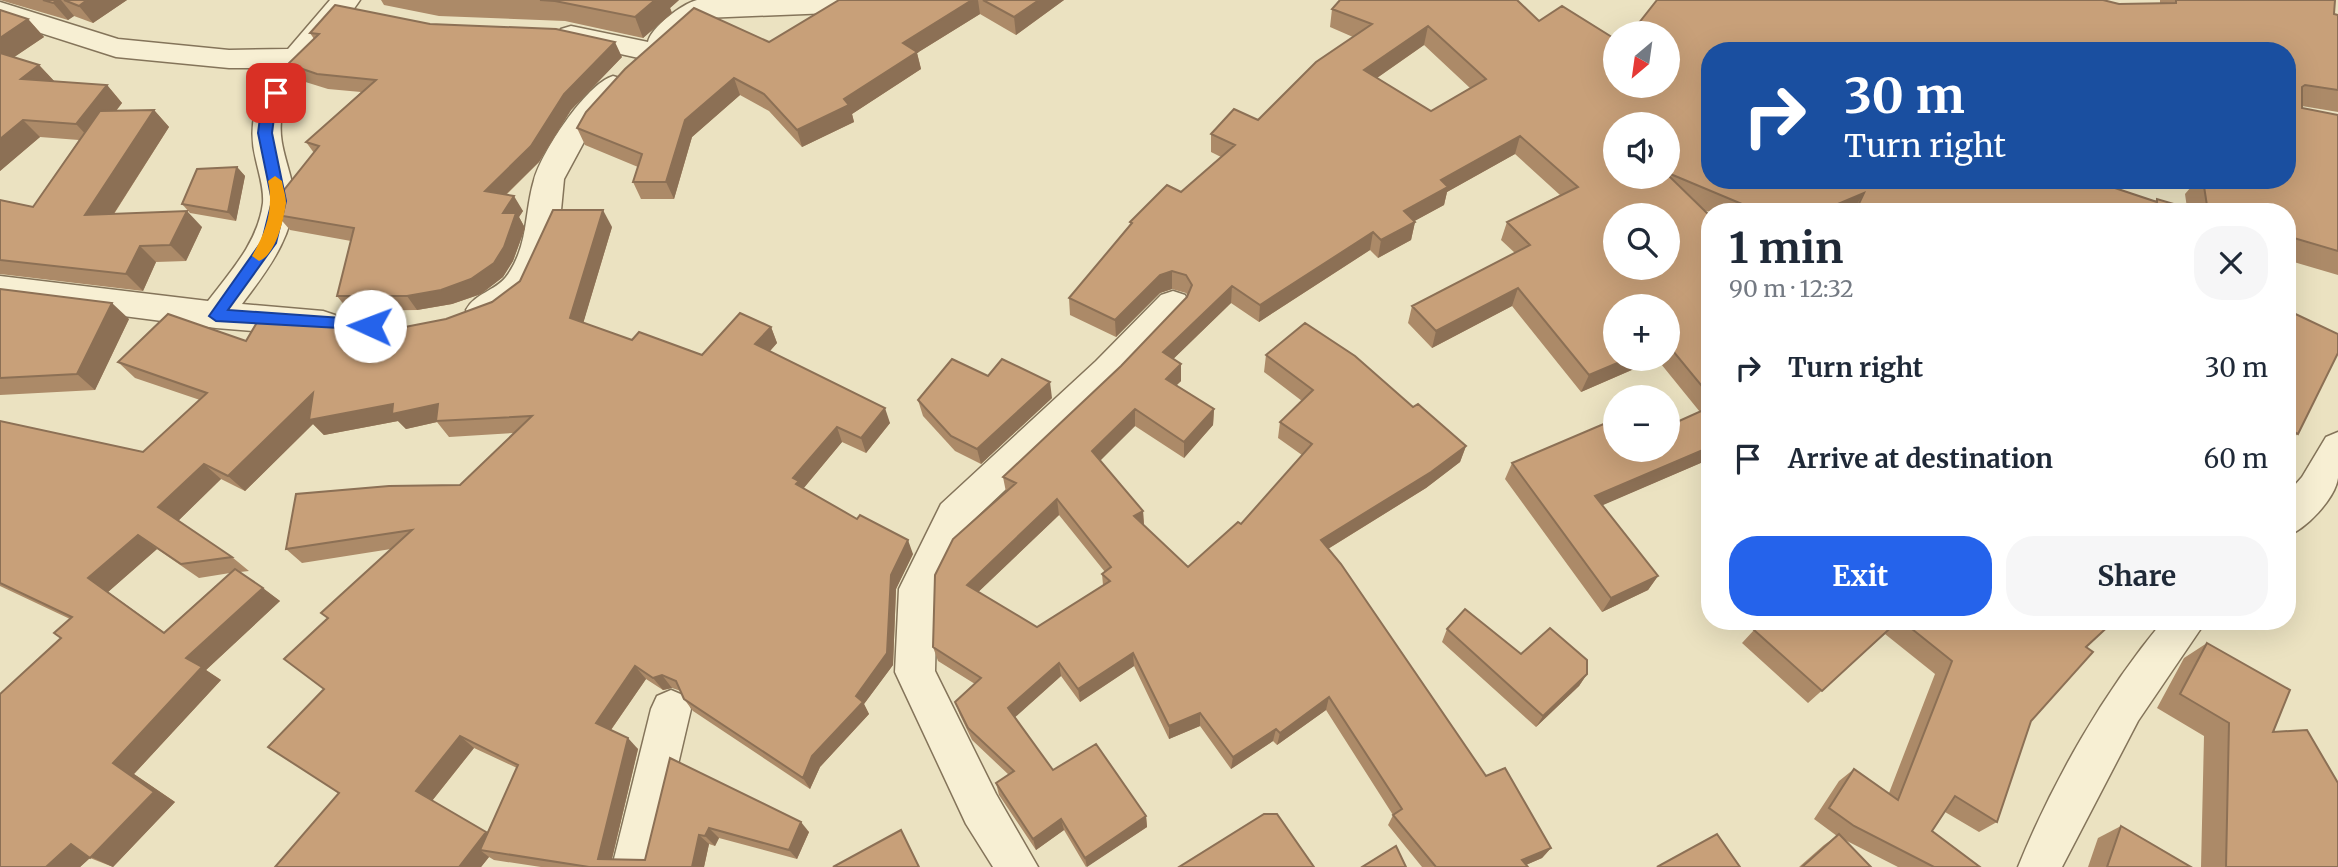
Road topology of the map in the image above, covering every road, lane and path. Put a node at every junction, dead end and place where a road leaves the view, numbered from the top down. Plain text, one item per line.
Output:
1 (10, 0) edge
2 (887, 2) edge
3 (350, 7) edge
4 (0, 9) edge
5 (540, 30) edge
6 (649, 51) junction
7 (294, 58) junction
8 (0, 288) edge
9 (1173, 304) dead end
10 (216, 316) junction
11 (457, 320) edge
12 (349, 325) edge
13 (2338, 447) edge
14 (2296, 510) edge
15 (2179, 630) edge
16 (671, 709) dead end
17 (633, 867) edge
18 (1017, 867) edge
19 (2039, 867) edge

1 - 4 street
2 - 6 street
3 - 7 street
4 - 7 street
5 - 6 street
6 - 11 street
7 - 10 street
8 - 10 street
9 - 18 street
10 - 12 street
13 - 14 street
15 - 19 street
16 - 17 street

